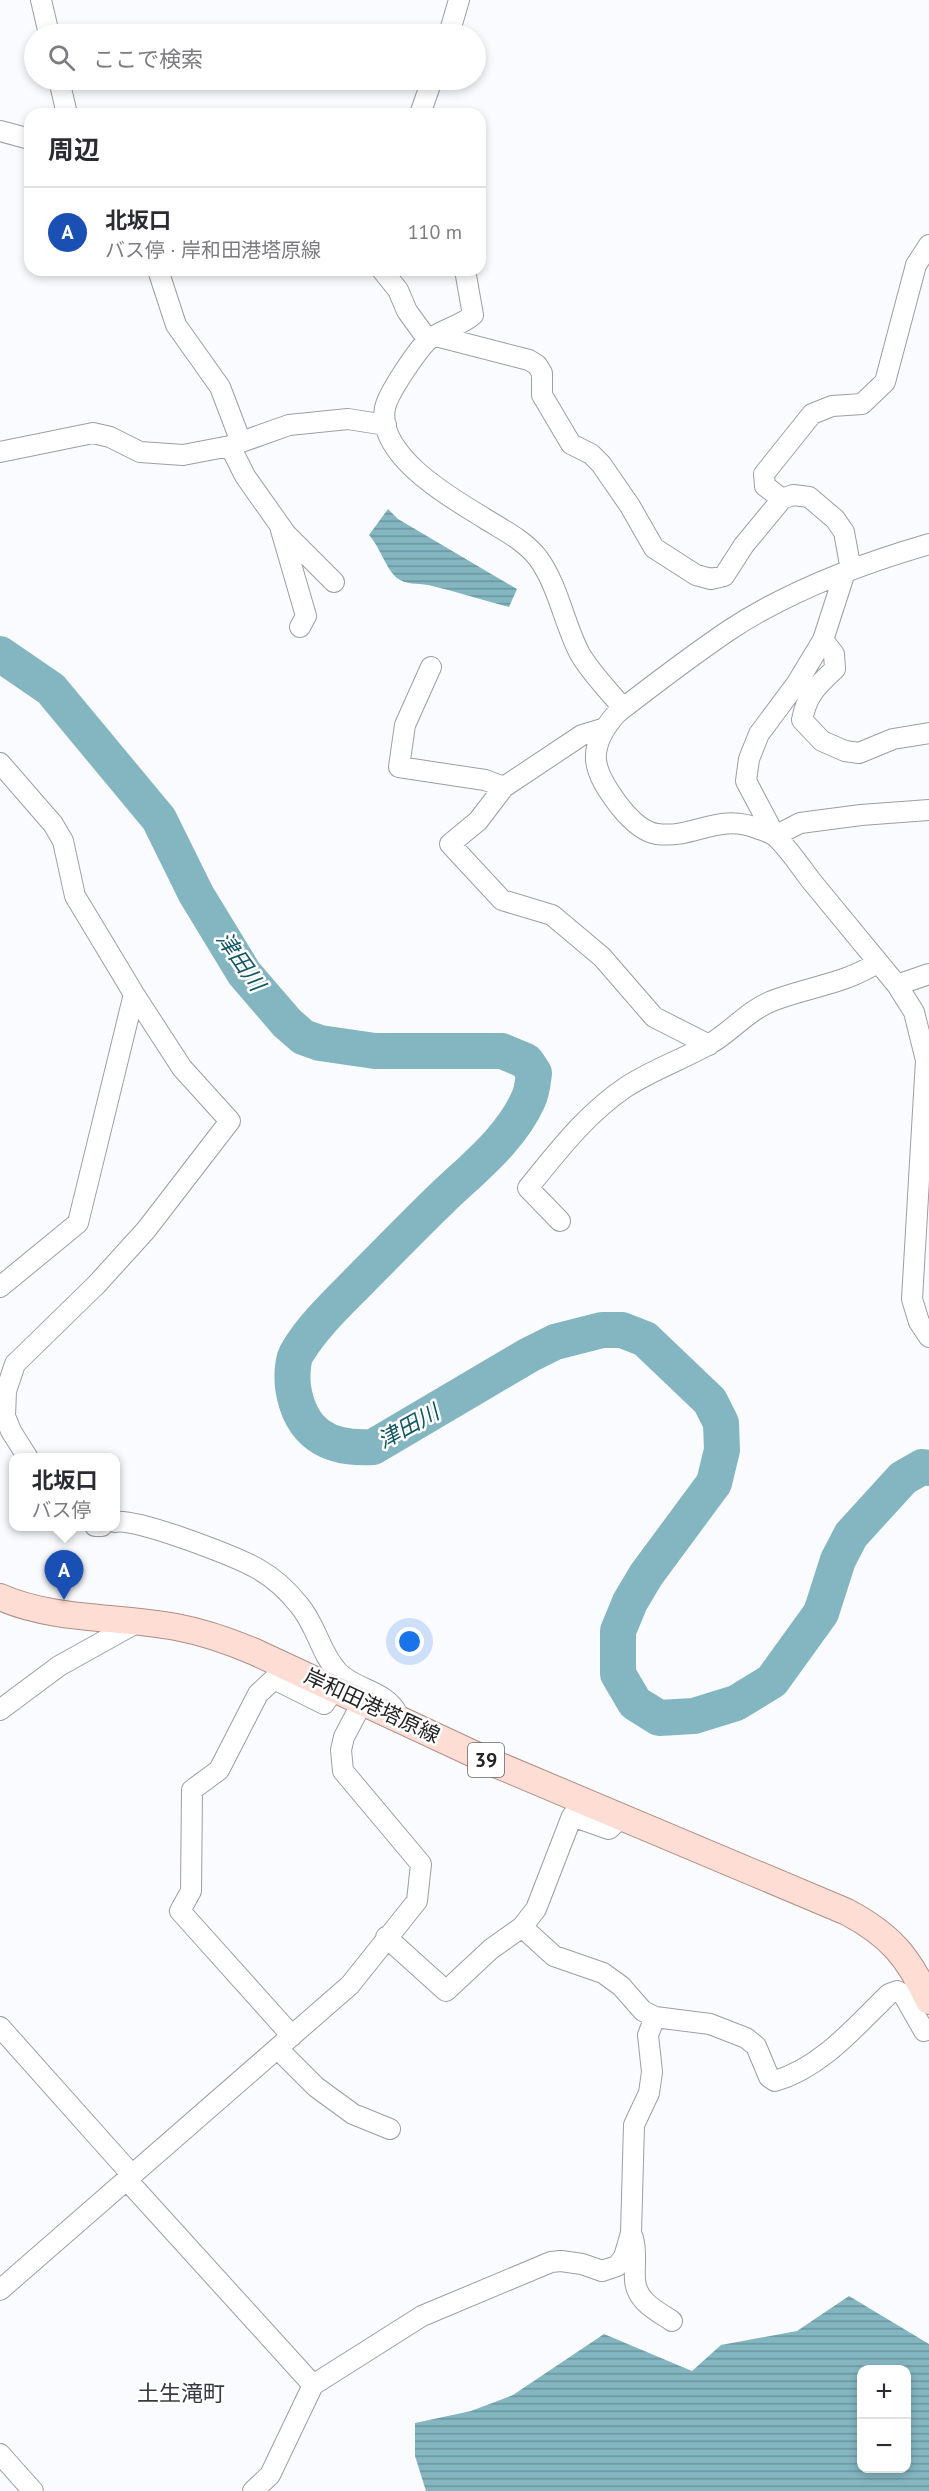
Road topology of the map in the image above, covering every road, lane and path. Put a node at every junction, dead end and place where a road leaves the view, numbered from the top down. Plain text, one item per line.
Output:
1 (41, 0) edge
2 (459, 0) edge
3 (47, 24) edge
4 (452, 24) edge
5 (61, 90) edge
6 (428, 90) edge
7 (66, 108) edge
8 (422, 108) edge
9 (0, 131) edge
10 (24, 137) edge
11 (929, 245) edge
12 (160, 276) edge
13 (387, 276) edge
14 (466, 276) edge
15 (432, 338) junction
16 (387, 425) junction
17 (235, 444) junction
18 (0, 452) edge
19 (782, 499) junction
20 (279, 524) junction
21 (929, 544) edge
22 (848, 571) junction
23 (334, 582) dead end
24 (300, 627) dead end
25 (823, 640) junction
26 (431, 667) dead end
27 (623, 708) junction
28 (602, 729) junction
29 (929, 733) edge
30 (0, 763) edge
31 (504, 787) junction
32 (929, 810) edge
33 (775, 836) junction
34 (879, 962) junction
35 (929, 974) edge
36 (897, 985) junction
37 (134, 994) junction
38 (925, 1042) edge
39 (709, 1045) junction
40 (560, 1221) dead end
41 (0, 1287) edge
42 (929, 1337) edge
43 (25, 1453) edge
44 (120, 1522) edge
45 (0, 1597) edge
46 (138, 1622) junction
47 (335, 1688) junction
48 (363, 1701) junction
49 (0, 1710) edge
50 (399, 1718) junction
51 (621, 1818) junction
52 (522, 1927) junction
53 (386, 1937) junction
54 (925, 1983) edge
55 (654, 2017) junction
56 (0, 2027) edge
57 (929, 2029) edge
58 (285, 2042) junction
59 (390, 2129) dead end
60 (130, 2177) junction
61 (631, 2232) junction
62 (0, 2290) edge
63 (672, 2321) dead end
64 (313, 2385) junction
65 (0, 2454) edge
66 (33, 2491) edge
67 (253, 2491) edge

1 - 3 street
2 - 4 street
5 - 7 street
6 - 8 street
9 - 10 street
11 - 19 street
12 - 17 street
13 - 15 street
14 - 15 street
15 - 16 street
15 - 19 street
16 - 17 street
16 - 27 street
17 - 18 street
17 - 20 street
19 - 22 street
20 - 23 street
20 - 24 street
21 - 22 street
22 - 25 street
22 - 27 street
25 - 29 street
25 - 33 street
26 - 31 street
27 - 28 street
28 - 31 street
28 - 33 street
30 - 37 street
31 - 39 street
32 - 33 street
33 - 34 street
34 - 36 street
34 - 39 street
35 - 36 street
36 - 38 street
37 - 41 street
37 - 43 street
38 - 42 street
39 - 40 street
44 - 50 street
45 - 46 main road, 岸和田港塔原線 / 39
46 - 47 main road, 岸和田港塔原線 / 39
46 - 49 street
47 - 48 main road, 岸和田港塔原線 / 39
47 - 58 street
48 - 50 main road, 岸和田港塔原線 / 39
48 - 53 street
50 - 51 main road, 岸和田港塔原線 / 39
51 - 52 street
51 - 54 main road, 岸和田港塔原線 / 39
52 - 53 street
52 - 55 street
53 - 58 street
55 - 57 street
55 - 61 street
56 - 60 street
58 - 59 street
58 - 60 street
60 - 62 street
60 - 64 street
61 - 63 street
61 - 64 street
64 - 67 street
65 - 66 street

